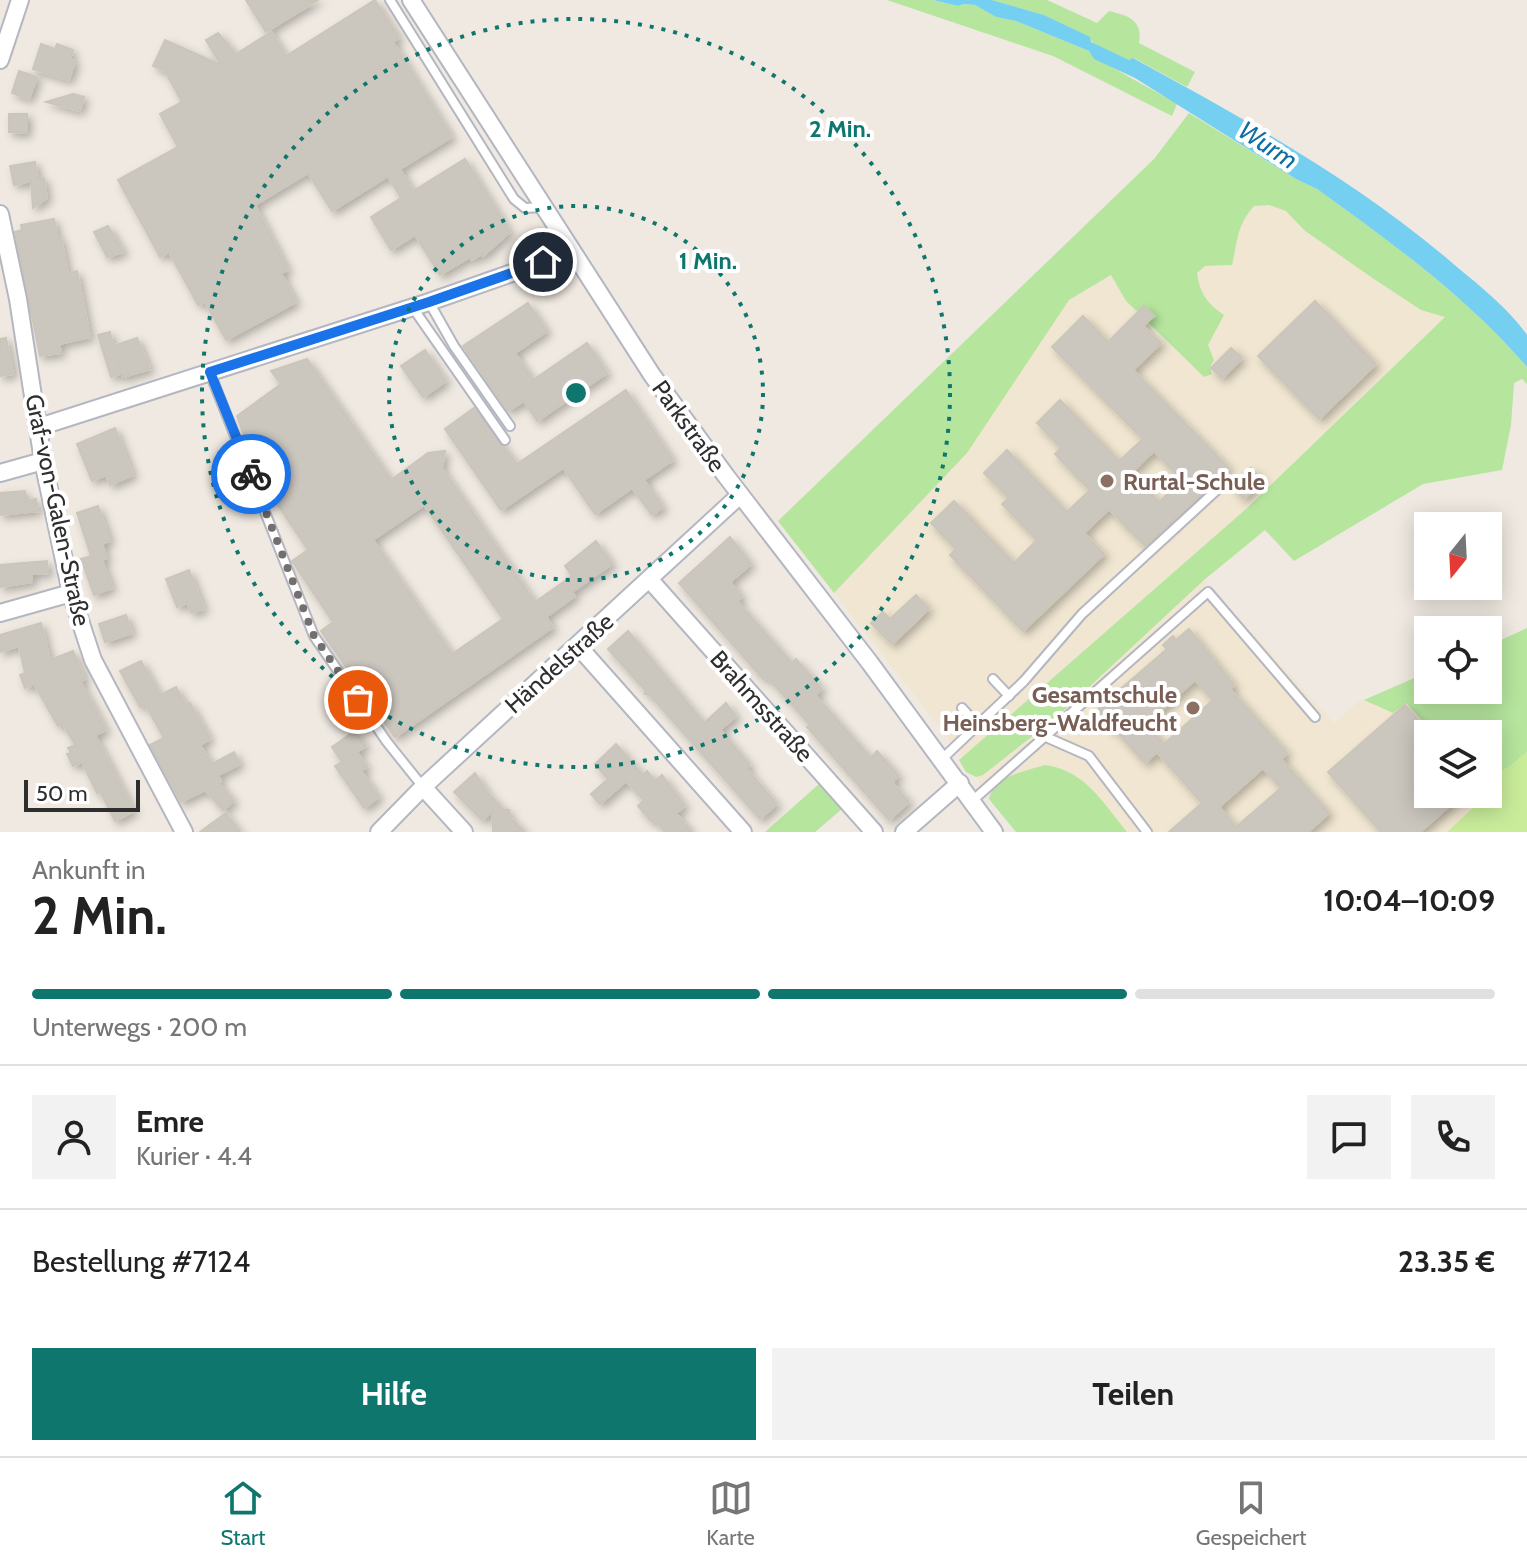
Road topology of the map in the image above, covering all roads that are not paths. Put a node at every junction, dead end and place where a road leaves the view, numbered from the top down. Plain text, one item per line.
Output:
1 (20, 0) edge
2 (390, 0) edge
3 (411, 0) edge
4 (0, 60) edge
5 (543, 207) junction
6 (0, 214) edge
7 (572, 252) junction
8 (421, 305) junction
9 (210, 372) junction
10 (510, 426) dead end
11 (39, 427) junction
12 (505, 440) dead end
13 (43, 461) junction
14 (0, 473) edge
15 (1220, 487) dead end
16 (740, 495) junction
17 (650, 580) junction
18 (71, 593) junction
19 (0, 613) edge
20 (578, 646) junction
21 (993, 679) dead end
22 (1009, 696) junction
23 (962, 708) dead end
24 (1315, 717) dead end
25 (978, 726) junction
26 (1046, 737) junction
27 (942, 759) junction
28 (960, 783) junction
29 (423, 787) junction
30 (972, 801) junction
31 (184, 832) edge
32 (379, 832) edge
33 (464, 832) edge
34 (743, 832) edge
35 (874, 832) edge
36 (904, 832) edge
37 (994, 832) edge
38 (1147, 832) edge

1 - 4 street
2 - 5 lane
3 - 5 street, Parkstraße
5 - 7 street, Parkstraße
6 - 11 street, Graf-von-Galen-Straße
7 - 8 street
7 - 16 street, Parkstraße
8 - 9 street
8 - 10 lane
8 - 12 lane
9 - 11 street
9 - 29 lane
11 - 13 street, Graf-von-Galen-Straße
13 - 14 street
13 - 18 street, Graf-von-Galen-Straße
15 - 22 lane
16 - 17 street, Händelstraße
16 - 27 street, Parkstraße
17 - 20 street, Händelstraße
17 - 35 street, Brahmsstraße
18 - 19 street
18 - 31 street, Graf-von-Galen-Straße
20 - 29 street, Händelstraße
20 - 34 street
21 - 22 lane
22 - 25 lane
23 - 25 lane
24 - 26 lane
25 - 27 lane
26 - 30 lane
26 - 38 lane
27 - 28 street, Parkstraße
28 - 30 street, Parkstraße
28 - 36 street
29 - 32 street, Händelstraße
29 - 33 street
30 - 37 street, Parkstraße

